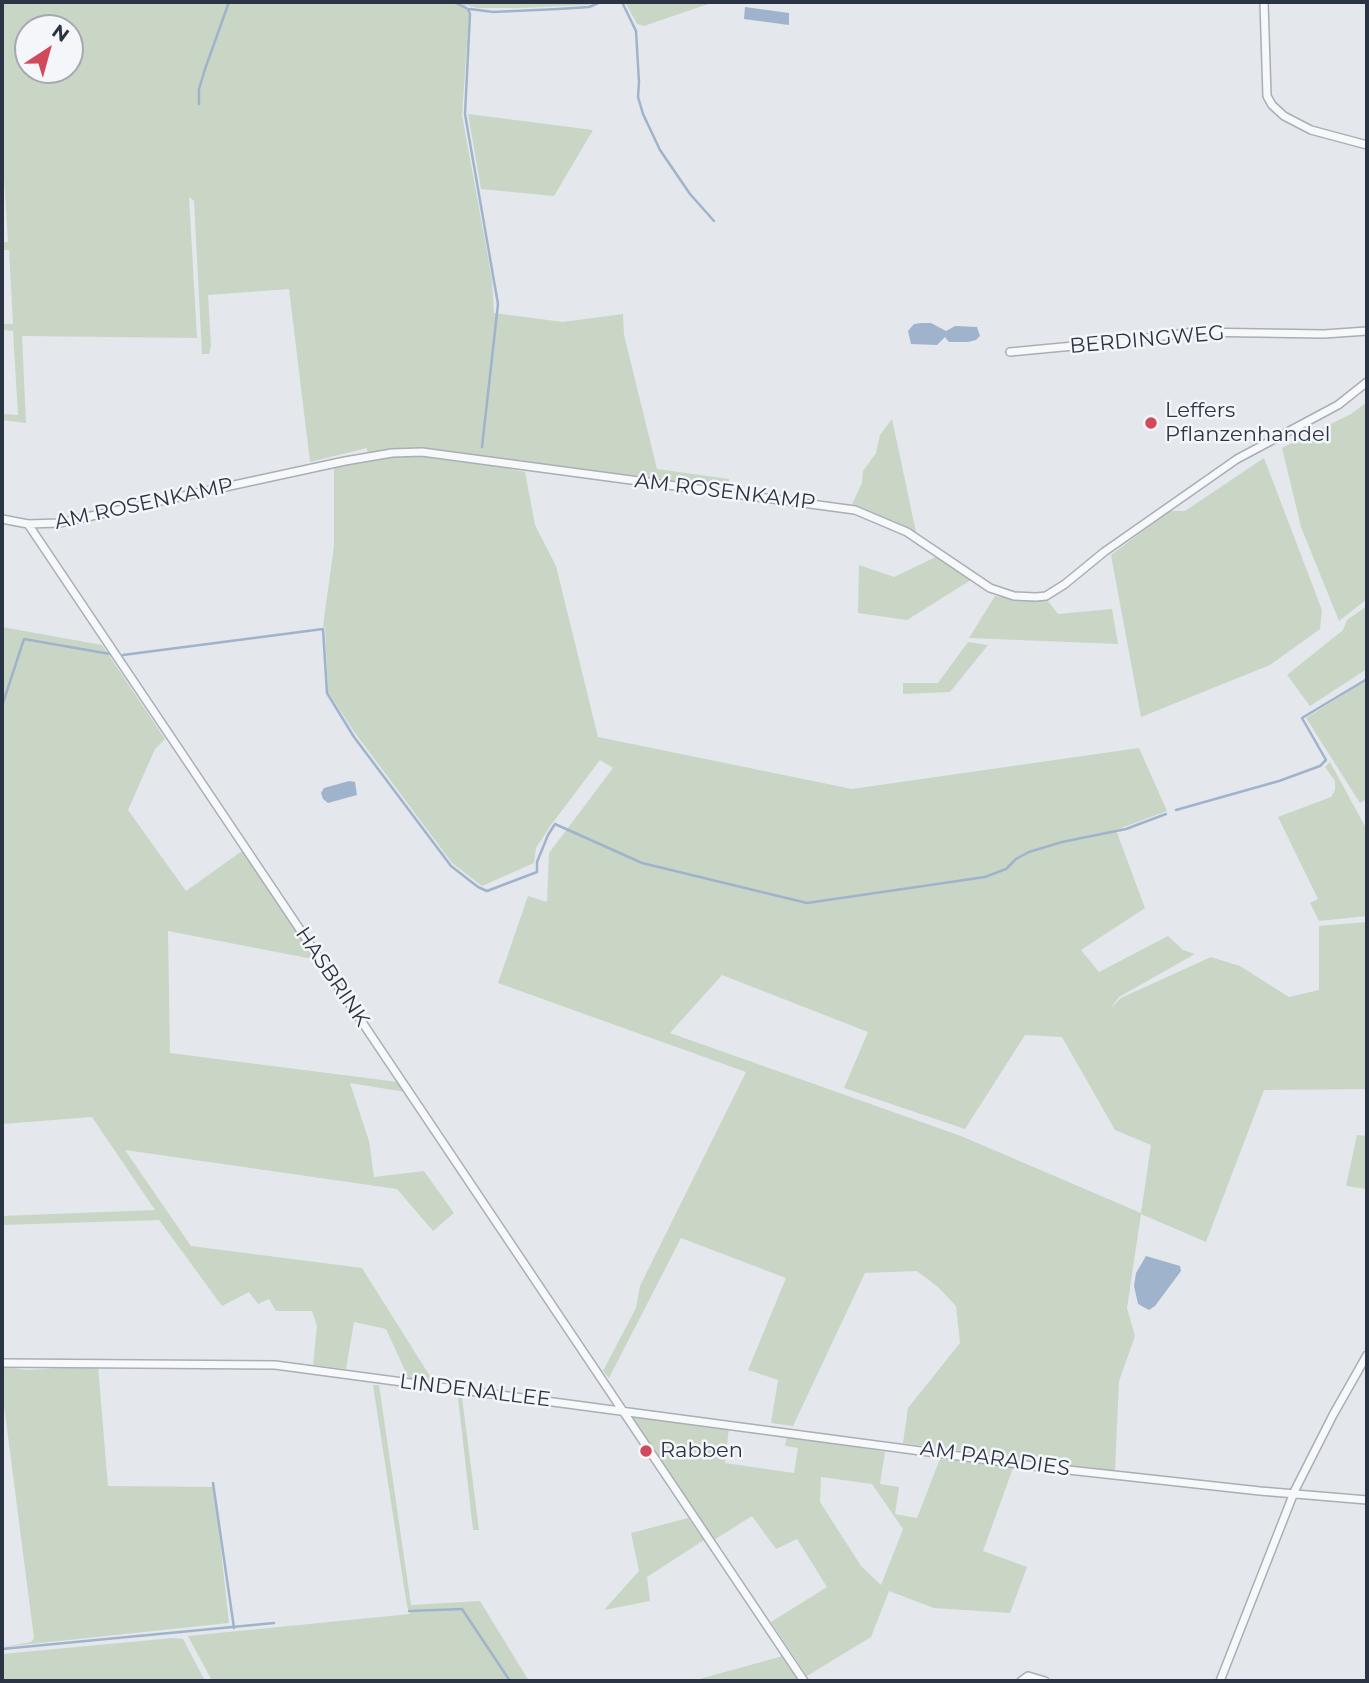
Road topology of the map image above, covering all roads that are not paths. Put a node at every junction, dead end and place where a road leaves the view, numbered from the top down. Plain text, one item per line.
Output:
1 (1264, 2) edge
2 (1367, 145) edge
3 (1367, 331) edge
4 (1010, 352) dead end
5 (1367, 382) edge
6 (2, 519) edge
7 (28, 524) junction
8 (46, 525) junction
9 (40, 543) junction
10 (1367, 1355) edge
11 (2, 1363) edge
12 (623, 1410) junction
13 (1293, 1494) junction
14 (1367, 1500) edge
15 (804, 1681) edge
16 (1021, 1681) edge
17 (1045, 1681) edge
18 (1220, 1681) edge

1 - 2 street
3 - 4 street, BERDINGWEG
5 - 8 street, AM ROSENKAMP
6 - 7 street, AM ROSENKAMP
7 - 8 street, AM ROSENKAMP
7 - 9 street, HASBRINK
8 - 9 street
9 - 12 street, HASBRINK
10 - 13 street
11 - 12 street, LINDENALLEE
12 - 13 street, AM PARADIES
12 - 15 street
13 - 14 street, AM PARADIES
13 - 18 street
16 - 17 street

